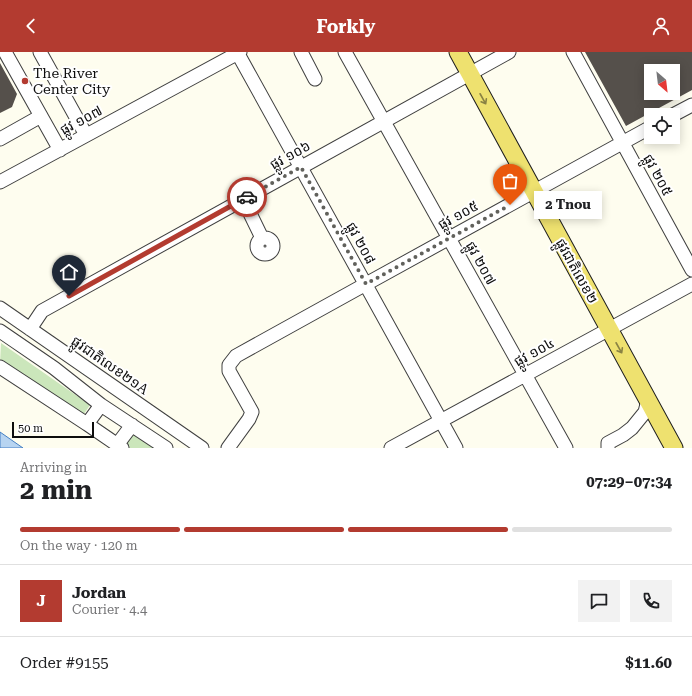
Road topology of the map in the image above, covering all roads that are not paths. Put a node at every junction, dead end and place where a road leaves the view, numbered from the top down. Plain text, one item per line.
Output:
1 (5, 52) edge
2 (40, 52) edge
3 (238, 52) edge
4 (301, 52) edge
5 (346, 52) edge
6 (458, 52) edge
7 (508, 52) edge
8 (573, 52) edge
9 (470, 74) junction
10 (315, 79) dead end
11 (692, 105) edge
12 (680, 111) edge
13 (41, 116) junction
14 (384, 121) junction
15 (644, 131) edge
16 (86, 135) junction
17 (0, 139) edge
18 (622, 143) junction
19 (60, 150) junction
20 (301, 167) junction
21 (0, 182) edge
22 (534, 191) junction
23 (243, 199) junction
24 (262, 238) dead end
25 (449, 238) junction
26 (692, 270) edge
27 (366, 284) junction
28 (692, 284) edge
29 (0, 308) edge
30 (30, 329) junction
31 (609, 329) junction
32 (0, 331) edge
33 (0, 367) edge
34 (525, 375) junction
35 (648, 400) junction
36 (101, 405) junction
37 (442, 421) junction
38 (87, 424) junction
39 (132, 425) junction
40 (119, 447) edge
41 (166, 448) edge
42 (202, 448) edge
43 (228, 448) edge
44 (392, 448) edge
45 (456, 448) edge
46 (566, 448) edge
47 (608, 448) edge
48 (674, 448) edge

1 - 13 street
2 - 16 street
3 - 16 street, ផ្លូវ ១០៧
3 - 20 street, ផ្លូវ ២០៨
4 - 10 street
5 - 14 street, ផ្លូវ ២០៧
6 - 9 main road, ផ្លូវជាតិលេខ២
7 - 9 street, ផ្លូវ ១០៦
8 - 18 street, ផ្លូវ ២០៥
9 - 14 street, ផ្លូវ ១០៦
9 -> 22 main road, ផ្លូវជាតិលេខ២
11 - 12 street
13 - 17 street
13 - 19 street
14 - 20 street, ផ្លូវ ១០៦
14 - 25 street, ផ្លូវ ២០៧
15 - 18 street, ផ្លូវ ១០៥
16 - 19 street, ផ្លូវ ១០៧
18 - 22 street, ផ្លូវ ១០៥
18 - 26 street, ផ្លូវ ២០៥
19 - 21 street, ផ្លូវ ១០៧
20 - 23 street, ផ្លូវ ១០៦
20 - 27 street, ផ្លូវ ២០៨
22 - 25 street, ផ្លូវ ១០៥
22 - 31 main road, ផ្លូវជាតិលេខ២
23 - 24 street
23 - 30 street, ផ្លូវ ១០៦
25 - 27 street, ផ្លូវ ១០៥
25 - 34 street, ផ្លូវ ២០៧
27 - 37 street, ផ្លូវ ២០៨
27 - 43 street, ផ្លូវ ១០៥
28 - 31 street, ផ្លូវ ១០៤
29 - 30 street, ផ្លូវជាតិលេខ២១A
30 - 42 street, ផ្លូវជាតិលេខ២១A
31 - 34 street, ផ្លូវ ១០៤
31 -> 35 main road, ផ្លូវជាតិលេខ២
32 - 36 street
33 - 38 street
34 - 37 street, ផ្លូវ ១០៤
34 - 46 street, ផ្លូវ ២០៧
35 - 47 street
35 - 48 main road, ផ្លូវជាតិលេខ២
36 - 38 street
36 - 39 street
37 - 44 street, ផ្លូវ ១០៤
37 - 45 street, ផ្លូវ ២០៨
38 - 40 street
39 - 40 street
39 - 41 street

